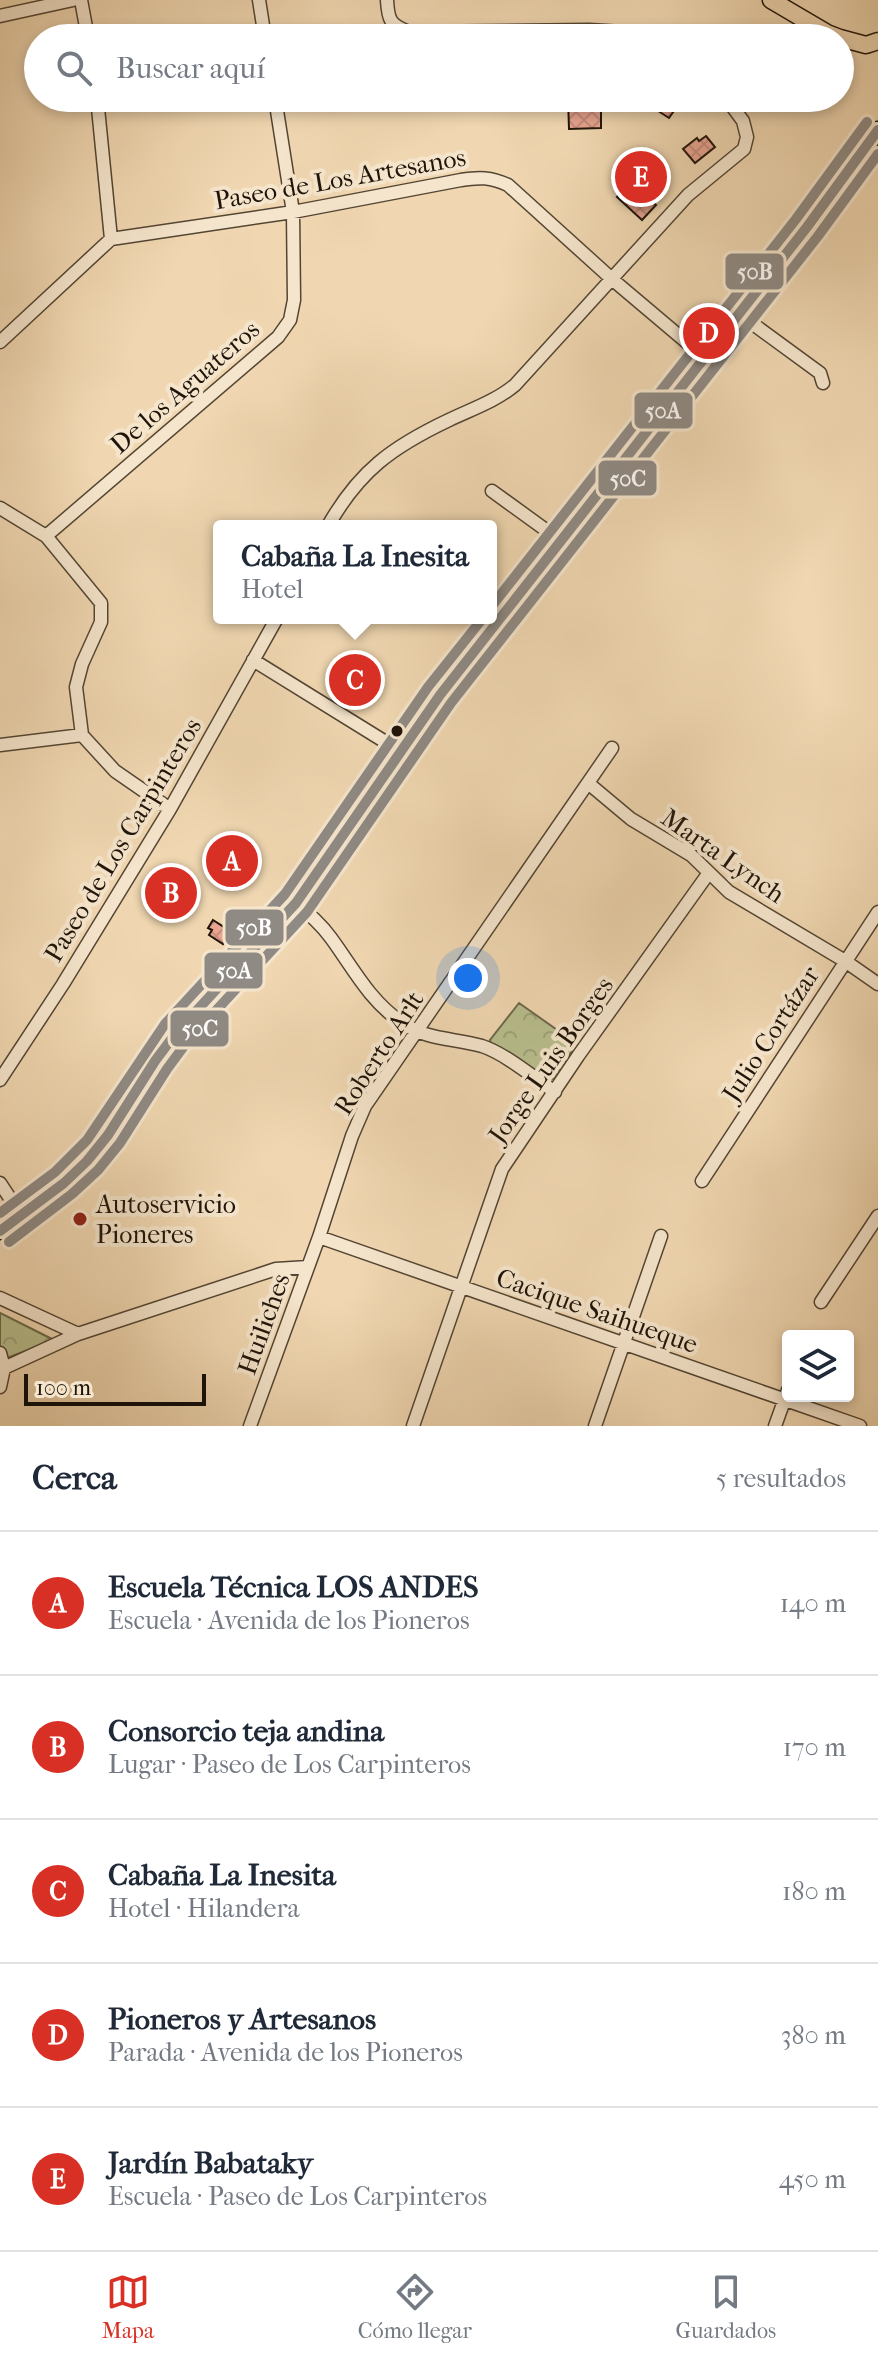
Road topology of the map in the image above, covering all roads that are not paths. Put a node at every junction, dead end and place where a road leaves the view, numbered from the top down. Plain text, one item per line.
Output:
1 (73, 0) edge
2 (81, 0) edge
3 (259, 0) edge
4 (387, 0) edge
5 (771, 0) edge
6 (0, 16) edge
7 (85, 24) edge
8 (263, 24) edge
9 (393, 24) edge
10 (810, 24) edge
11 (878, 41) edge
12 (854, 42) edge
13 (98, 112) edge
14 (277, 112) edge
15 (736, 112) edge
16 (878, 130) edge
17 (293, 212) junction
18 (111, 239) junction
19 (613, 280) junction
20 (738, 313) junction
21 (0, 342) edge
22 (703, 356) junction
23 (823, 383) dead end
24 (492, 491) dead end
25 (0, 508) edge
26 (332, 520) edge
27 (46, 536) junction
28 (561, 541) junction
29 (497, 622) edge
30 (274, 624) edge
31 (496, 624) edge
32 (253, 660) junction
33 (82, 735) junction
34 (0, 745) edge
35 (612, 748) dead end
36 (400, 751) junction
37 (588, 783) junction
38 (170, 809) junction
39 (708, 874) junction
40 (296, 903) junction
41 (878, 912) edge
42 (845, 961) junction
43 (878, 984) edge
44 (417, 1032) junction
45 (0, 1080) edge
46 (555, 1092) junction
47 (702, 1181) dead end
48 (0, 1183) edge
49 (21, 1215) junction
50 (878, 1216) edge
51 (0, 1231) edge
52 (661, 1236) dead end
53 (319, 1237) junction
54 (308, 1267) junction
55 (461, 1287) junction
56 (0, 1298) edge
57 (821, 1302) dead end
58 (78, 1334) junction
59 (624, 1343) junction
60 (0, 1353) edge
61 (4, 1368) junction
62 (0, 1387) edge
63 (782, 1394) edge
64 (784, 1402) edge
65 (803, 1402) edge
66 (250, 1426) edge
67 (413, 1426) edge
68 (595, 1426) edge
69 (775, 1426) edge
70 (860, 1426) edge

1 - 6 street
2 - 7 street
3 - 8 street
4 - 9 street
5 - 10 main road
11 - 12 main road
13 - 18 street
14 - 17 street, De los Aguateros
15 - 19 street
16 - 20 main road
17 - 18 street, Paseo de Los Artesanos
17 - 19 street, Paseo de Los Artesanos
17 - 27 street, De los Aguateros
18 - 21 street
19 - 22 street, Paseo de Los Artesanos
19 - 26 street
20 - 22 main road
20 - 23 street
22 - 28 main road
24 - 28 street
25 - 27 street
27 - 33 street
28 - 29 main road
30 - 32 street, Paseo de Los Carpinteros
31 - 36 main road
32 - 36 street
32 - 38 street, Paseo de Los Carpinteros
33 - 34 street
33 - 38 street
35 - 37 street, Roberto Arlt
36 - 40 main road
37 - 39 street, Marta Lynch
37 - 44 street, Roberto Arlt
38 - 45 street, Paseo de Los Carpinteros
39 - 42 street, Marta Lynch
39 - 46 street, Jorge Luis Borges
40 - 44 street
40 - 49 main road
41 - 42 street, Julio Cortázar
42 - 43 street, Marta Lynch
42 - 47 street, Julio Cortázar
44 - 46 street
44 - 53 street, Roberto Arlt
46 - 55 street, Jorge Luis Borges
48 - 49 street
49 - 51 main road
50 - 57 street
52 - 59 street
53 - 54 street, Huiliches
53 - 55 street, Cacique Saihueque
54 - 58 street
54 - 66 street, Huiliches
55 - 59 street, Cacique Saihueque
55 - 67 street, Jorge Luis Borges
56 - 58 street
58 - 61 street
59 - 63 street, Cacique Saihueque
59 - 68 street
60 - 61 street
61 - 62 street
64 - 69 street
65 - 70 street, Cacique Saihueque

